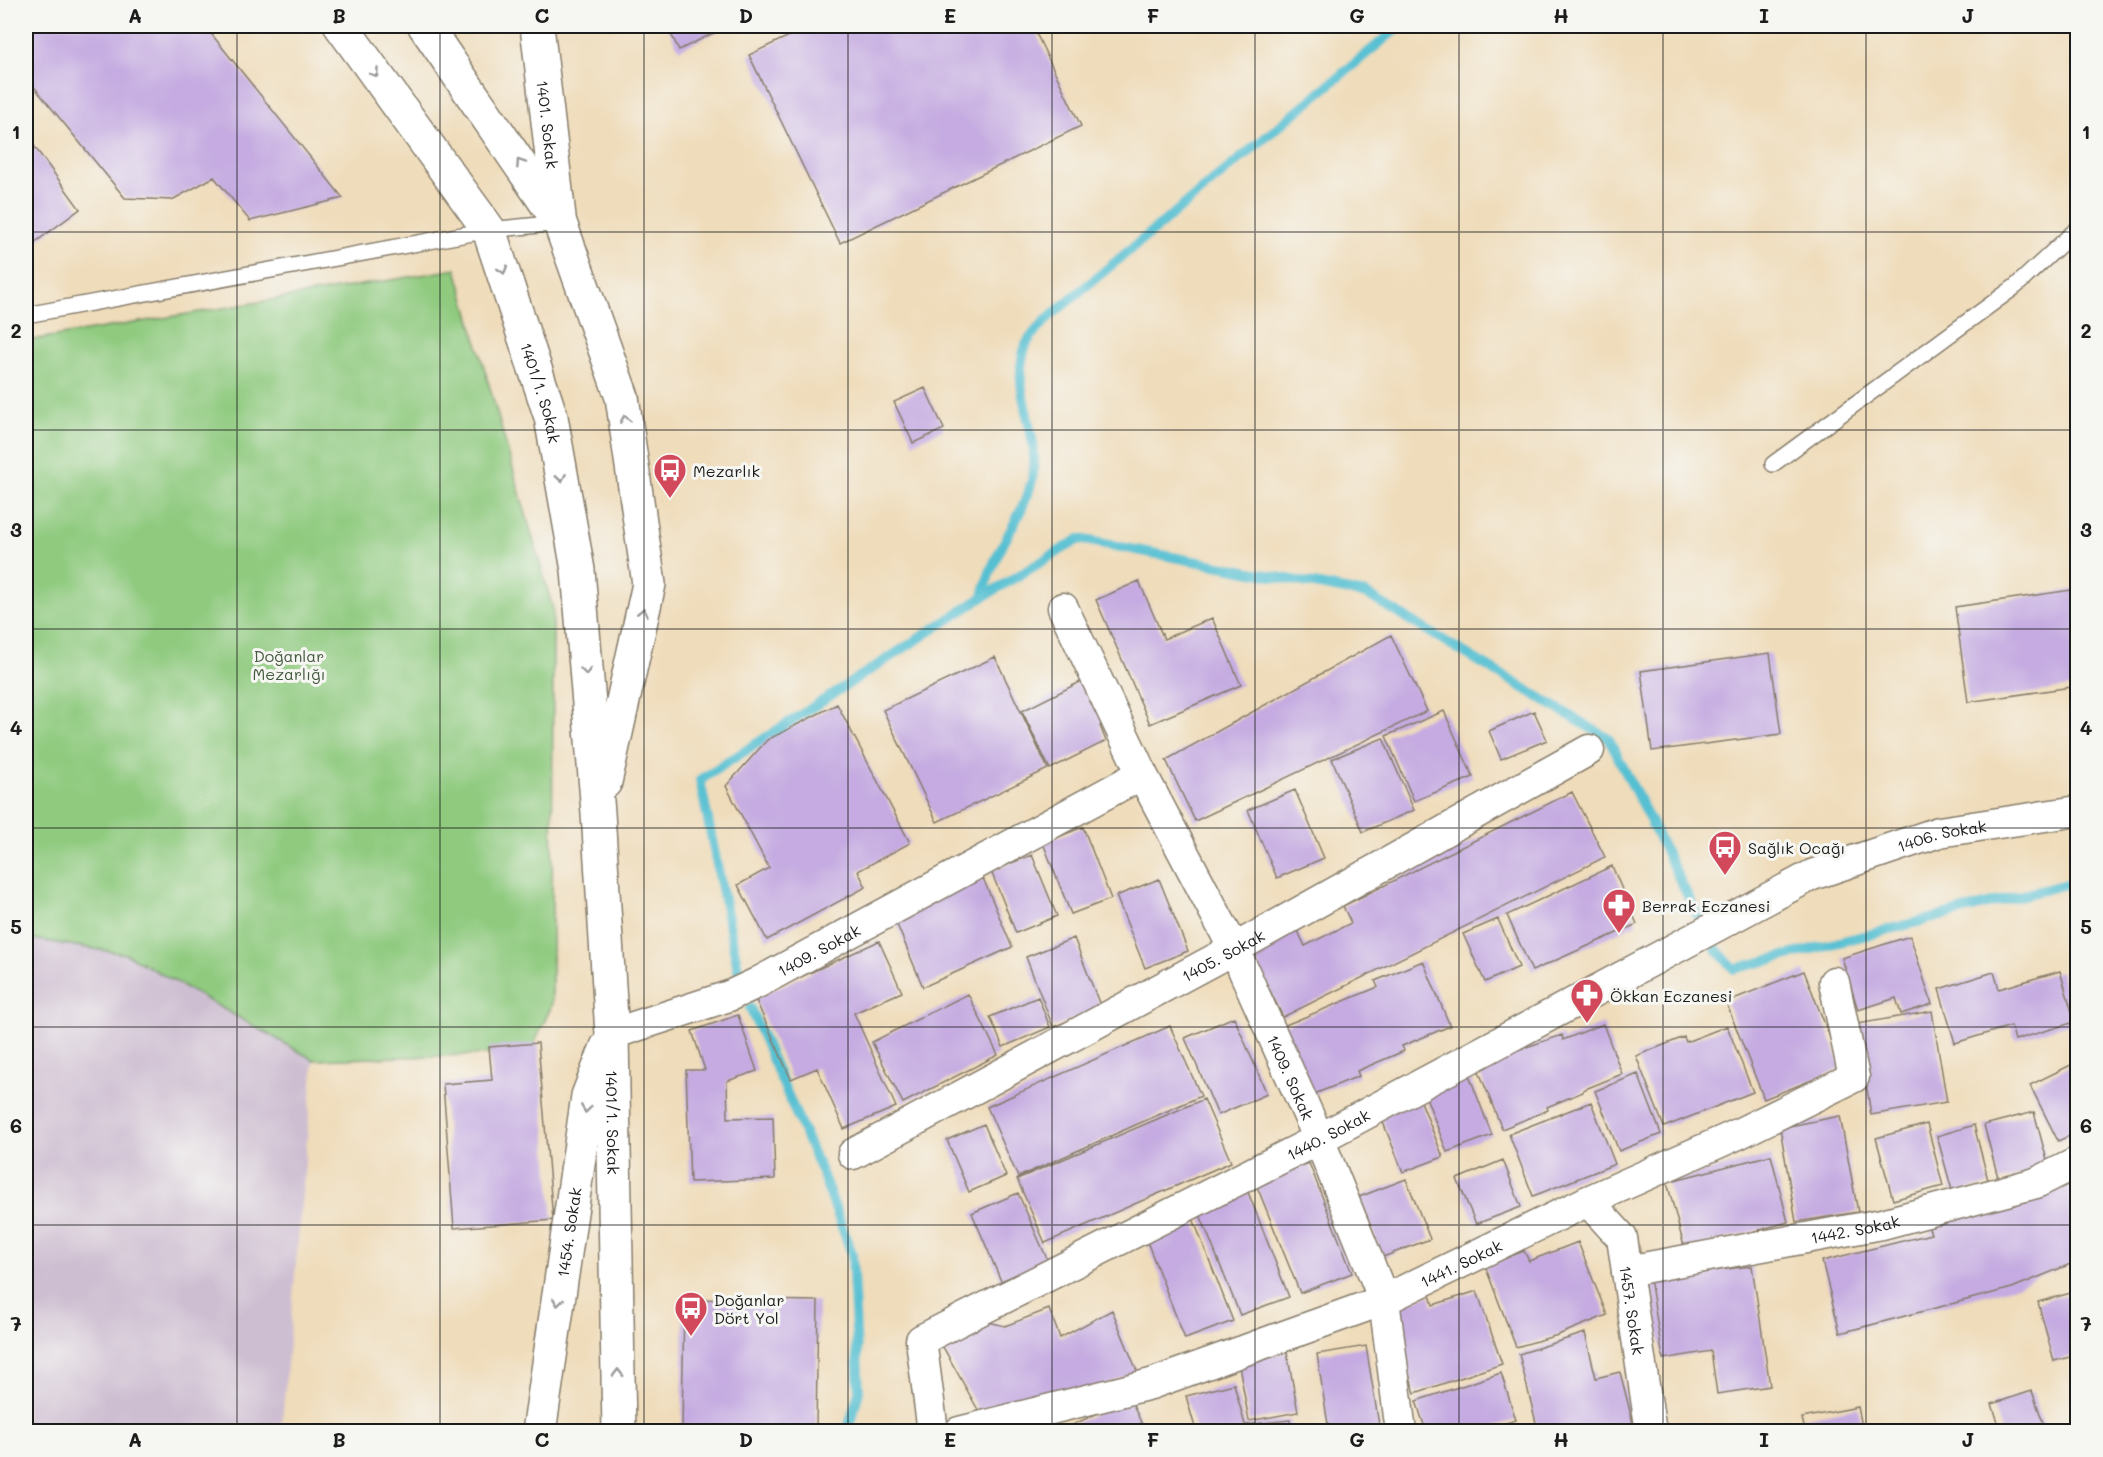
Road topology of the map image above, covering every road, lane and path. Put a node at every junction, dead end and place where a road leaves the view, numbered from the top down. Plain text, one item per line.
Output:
1 (341, 26) edge
2 (425, 26) edge
3 (537, 26) edge
4 (560, 223) junction
5 (2078, 228) edge
6 (489, 230) junction
7 (26, 315) edge
8 (1773, 464) dead end
9 (1063, 608) dead end
10 (1589, 750) dead end
11 (1142, 774) junction
12 (2078, 811) edge
13 (598, 813) junction
14 (1812, 874) joint
15 (1234, 949) junction
16 (1834, 982) dead end
17 (612, 1034) junction
18 (1319, 1139) junction
19 (853, 1154) dead end
20 (2078, 1162) edge
21 (1588, 1201) junction
22 (1627, 1270) junction
23 (1384, 1300) junction
24 (539, 1431) edge
25 (619, 1431) edge
26 (933, 1431) edge
27 (959, 1431) edge
28 (1401, 1431) edge
29 (1651, 1431) edge

1 -> 6 main road, 1401/1. Sokak
4 -> 2 main road, 1401/1. Sokak
3 - 4 main road, 1401. Sokak
4 - 6 lane
13 -> 4 main road, 1401/1. Sokak
5 - 8 lane
6 - 7 lane
6 -> 13 main road, 1401/1. Sokak
9 - 11 street, 1409. Sokak
10 - 15 street, 1405. Sokak
11 - 15 street, 1409. Sokak
11 - 17 street, 1409. Sokak
12 - 14 street, 1406. Sokak
13 - 17 main road, 1401/1. Sokak
14 - 18 street, 1440. Sokak
15 - 18 street, 1409. Sokak
15 - 19 street, 1405. Sokak
16 - 21 street, 1441. Sokak
17 -> 24 main road, 1454. Sokak
25 -> 17 main road, 1401/1. Sokak
18 - 23 street, 1409. Sokak
18 - 26 street, 1440. Sokak
20 - 22 street, 1442. Sokak
21 - 22 street, 1457. Sokak
21 - 23 street, 1441. Sokak
22 - 29 street, 1457. Sokak
23 - 27 street, 1441. Sokak
23 - 28 street, 1409. Sokak

